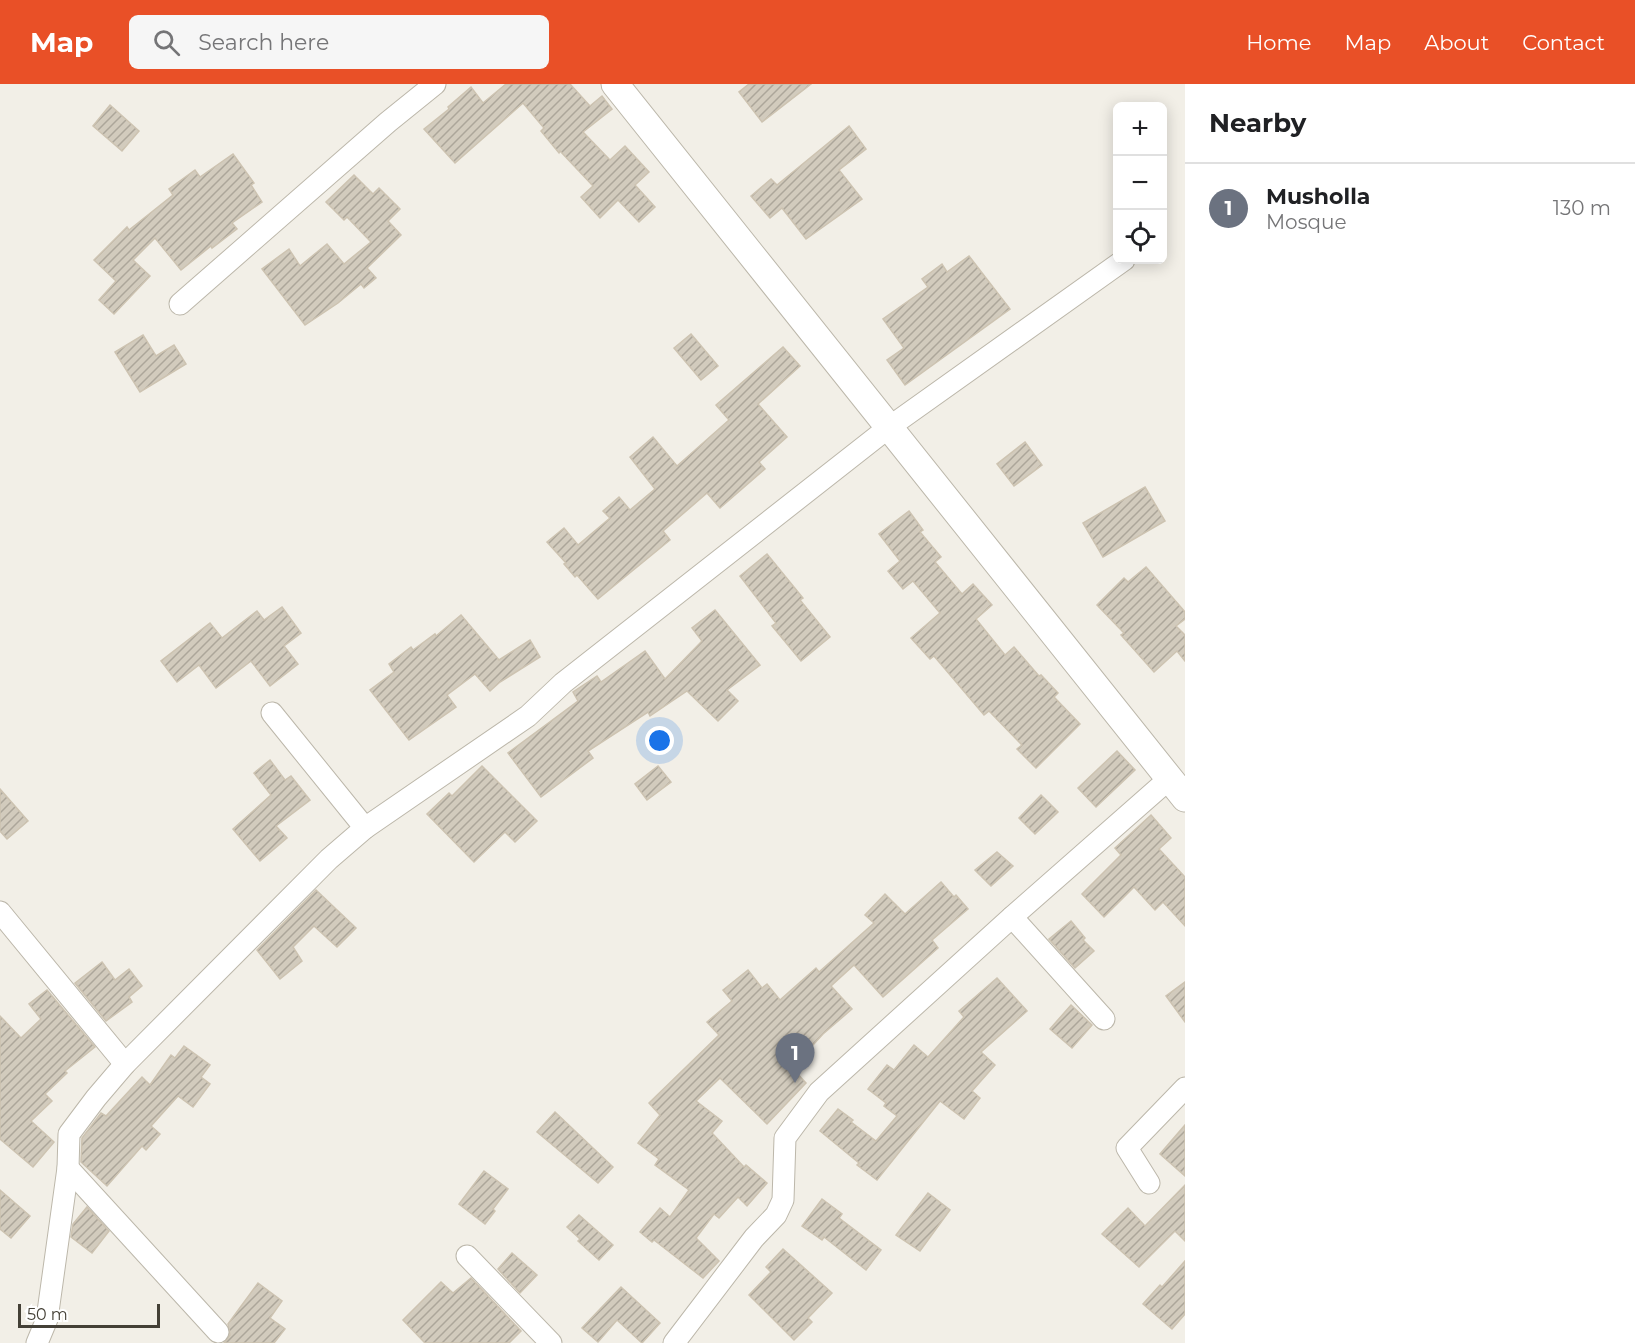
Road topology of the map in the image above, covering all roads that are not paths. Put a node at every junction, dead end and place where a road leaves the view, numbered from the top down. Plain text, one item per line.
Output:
1 (435, 84) edge
2 (615, 84) edge
3 (1118, 264) edge
4 (180, 304) dead end
5 (888, 428) junction
6 (272, 714) dead end
7 (1177, 788) edge
8 (364, 828) junction
9 (0, 912) edge
10 (1012, 917) junction
11 (1104, 1019) dead end
12 (125, 1064) junction
13 (1185, 1088) edge
14 (68, 1168) junction
15 (1149, 1183) dead end
16 (467, 1256) dead end
17 (218, 1332) dead end
18 (38, 1343) edge
19 (550, 1343) edge
20 (674, 1343) edge

1 - 4 street
2 - 5 street
3 - 5 street
5 - 7 street
5 - 8 street
6 - 8 street
7 - 10 street
8 - 12 street
9 - 12 street
10 - 11 street
10 - 20 street
12 - 14 street
13 - 15 street
14 - 17 street
14 - 18 street
16 - 19 street

